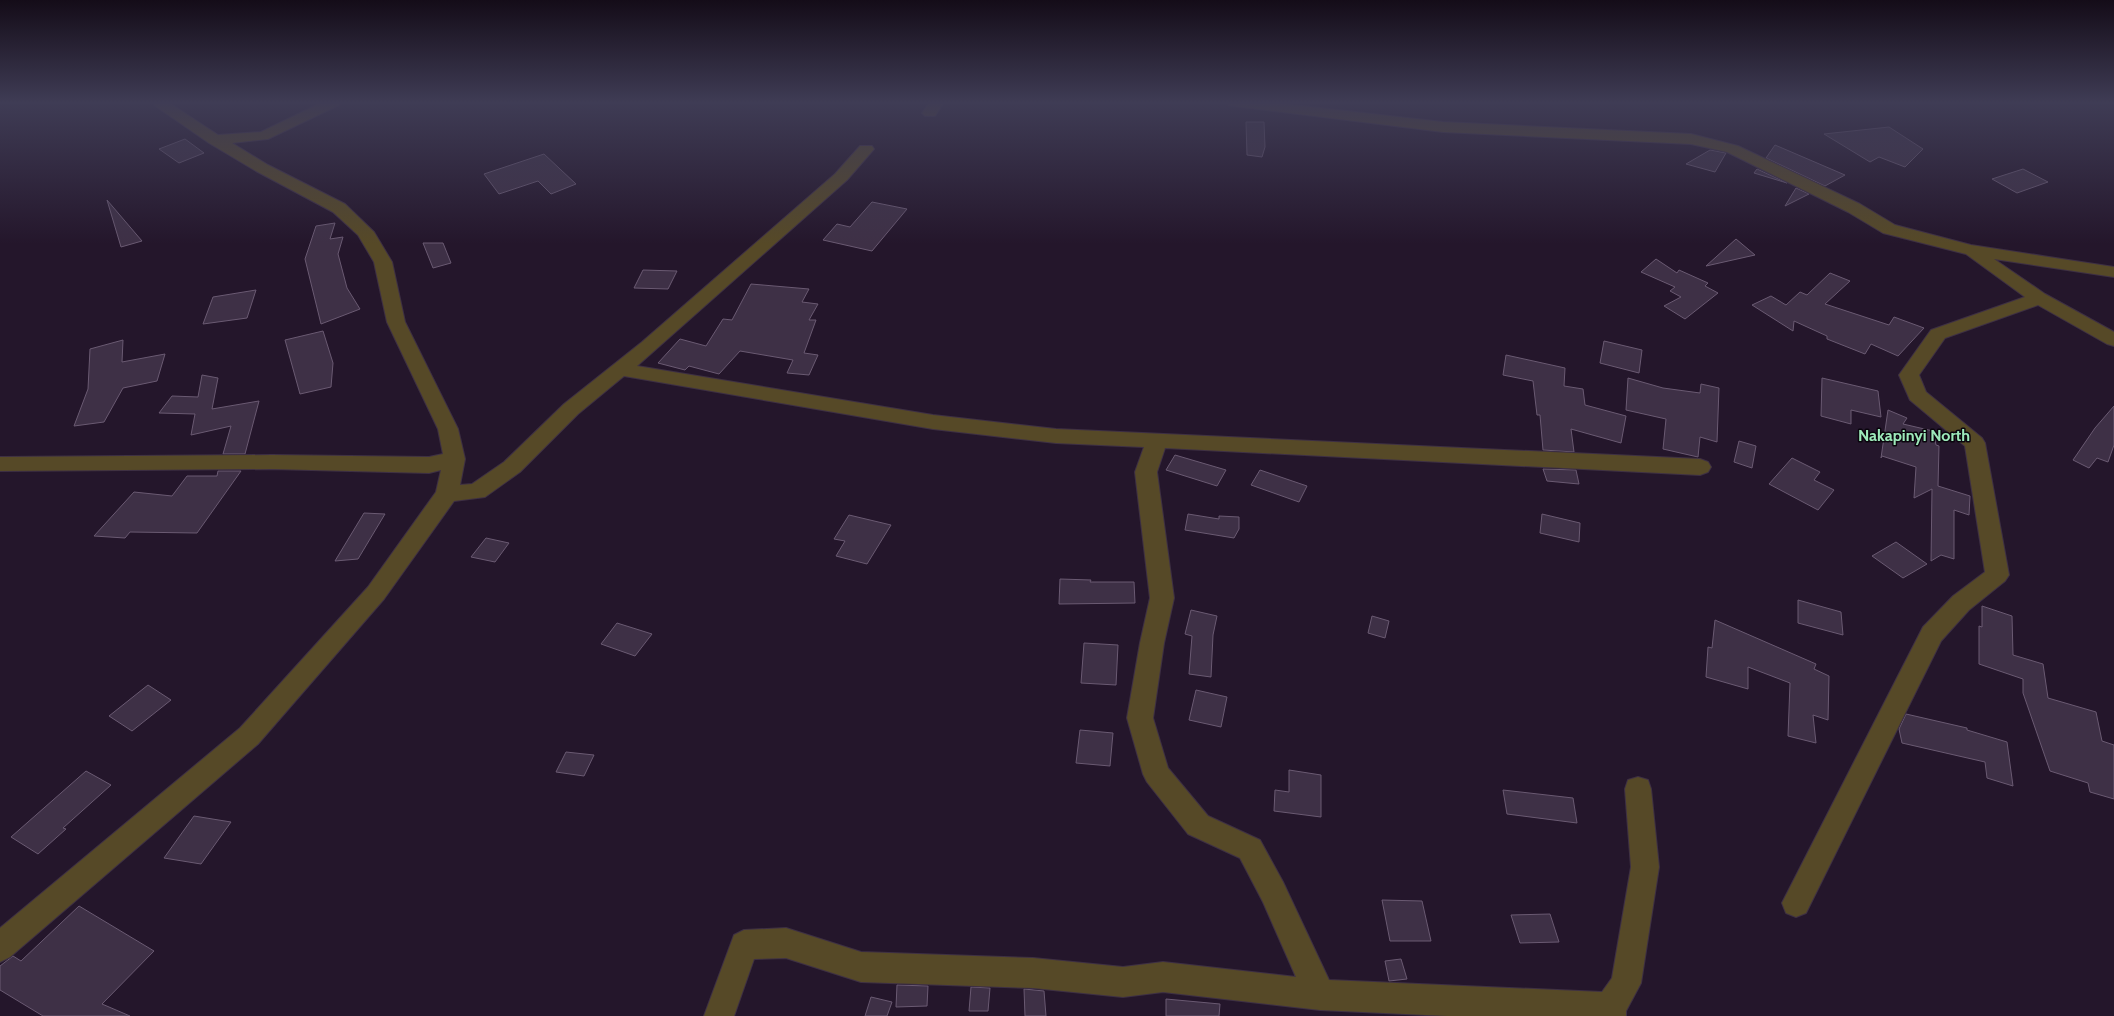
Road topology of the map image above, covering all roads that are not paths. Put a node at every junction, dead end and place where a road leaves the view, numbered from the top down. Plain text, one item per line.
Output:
1 (231, 149) edge
2 (254, 149) edge
3 (866, 149) dead end
4 (1733, 149) edge
5 (247, 159) junction
6 (1970, 250) junction
7 (2114, 272) edge
8 (2039, 298) junction
9 (2114, 340) edge
10 (619, 369) junction
11 (1157, 441) junction
12 (454, 459) junction
13 (0, 464) edge
14 (1700, 467) dead end
15 (446, 494) junction
16 (1638, 790) dead end
17 (1796, 903) dead end
18 (0, 947) edge
19 (1320, 995) junction
20 (1610, 1012) edge
21 (719, 1016) edge

1 - 5 street
2 - 5 street
3 - 10 street
4 - 6 street
5 - 12 street
6 - 7 street
6 - 8 street
8 - 9 street
8 - 17 street
10 - 11 street
10 - 15 street
11 - 14 street
11 - 19 street
12 - 13 street
12 - 15 street
15 - 18 street
16 - 20 street
19 - 20 street
19 - 21 street

